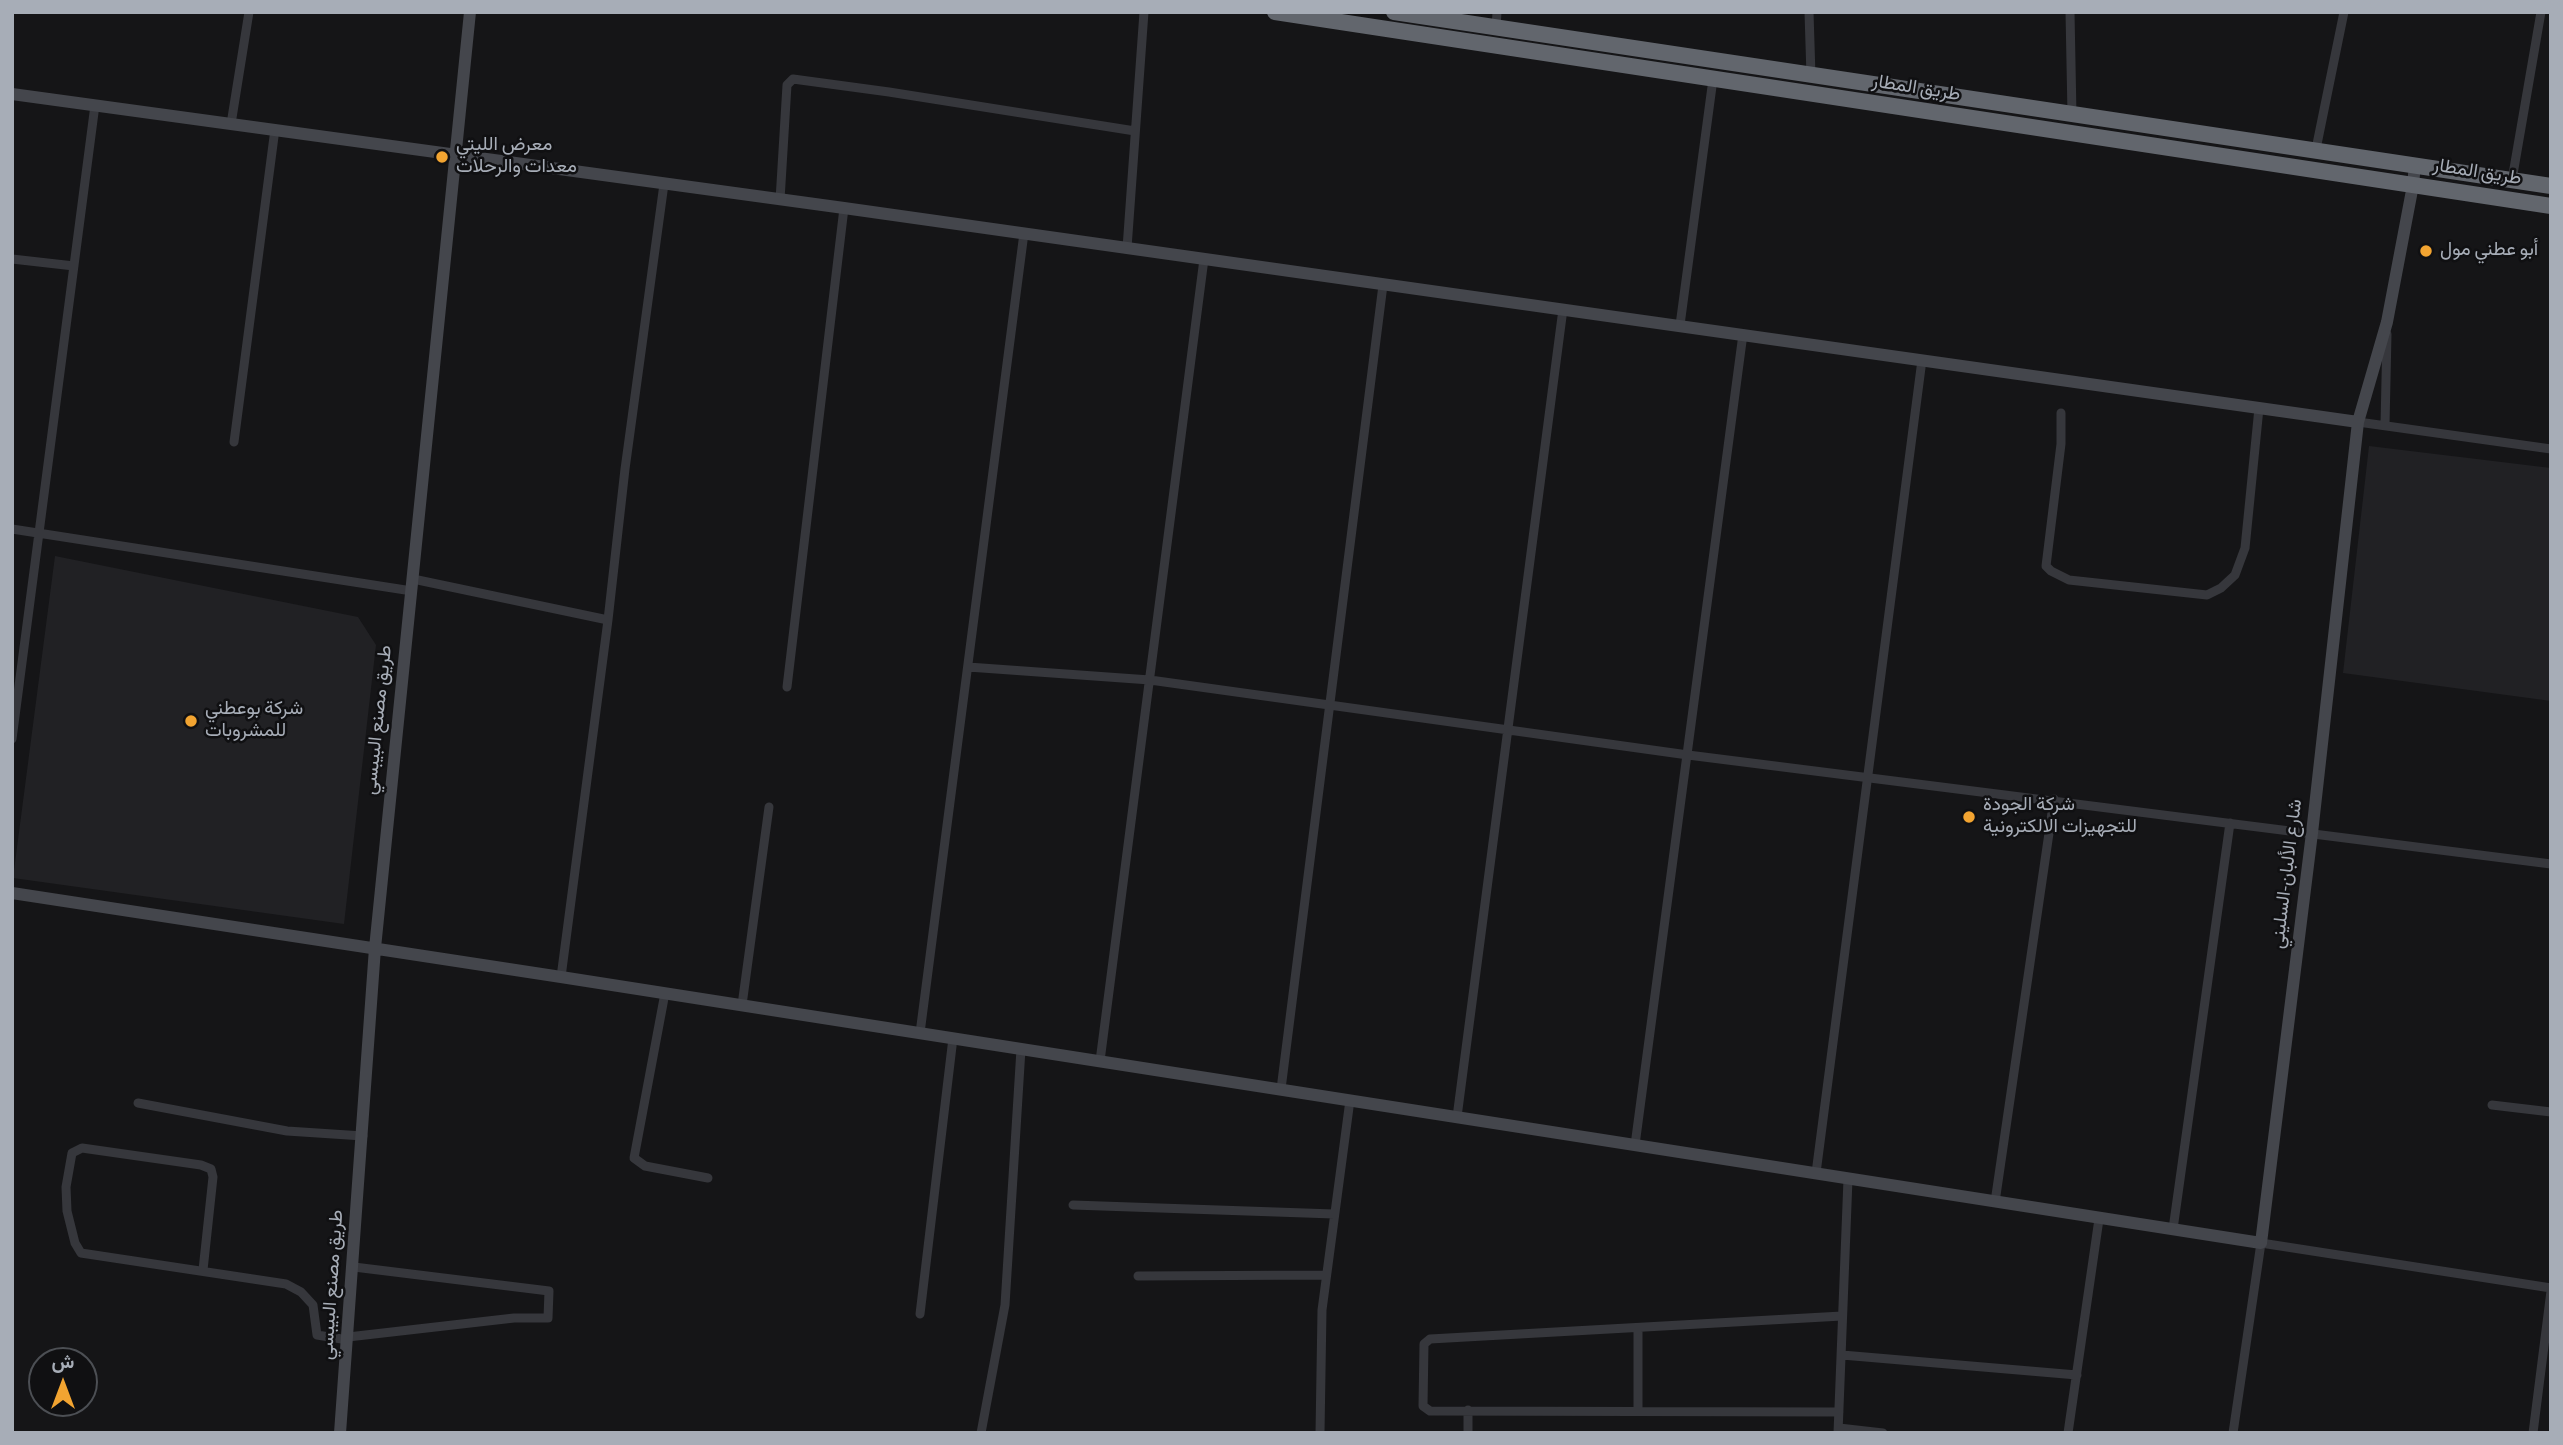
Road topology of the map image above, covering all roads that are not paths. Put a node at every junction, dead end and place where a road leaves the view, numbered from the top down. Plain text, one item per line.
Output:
1 (248, 12) edge
2 (470, 12) edge
3 (1144, 12) edge
4 (1275, 12) edge
5 (1394, 12) edge
6 (1809, 12) edge
7 (2070, 12) edge
8 (2344, 12) edge
9 (2541, 12) edge
10 (1497, 20) edge
11 (1600, 44) junction
12 (1599, 62) junction
13 (1811, 76) junction
14 (1713, 79) junction
15 (12, 94) edge
16 (95, 106) junction
17 (2072, 115) junction
18 (231, 124) junction
19 (275, 129) junction
20 (1135, 131) junction
21 (2316, 149) junction
22 (455, 154) junction
23 (2415, 164) junction
24 (2512, 180) junction
25 (664, 184) junction
26 (2413, 185) junction
27 (2551, 186) edge
28 (780, 200) junction
29 (2551, 206) edge
30 (844, 208) junction
31 (1024, 233) junction
32 (1126, 248) junction
33 (12, 258) edge
34 (1204, 259) junction
35 (74, 266) junction
36 (1383, 285) junction
37 (1563, 309) junction
38 (2386, 322) junction
39 (1680, 325) junction
40 (1743, 334) junction
41 (1922, 360) junction
42 (2259, 408) junction
43 (2061, 413) dead end
44 (2358, 422) junction
45 (2385, 425) junction
46 (234, 442) dead end
47 (2551, 449) edge
48 (12, 529) edge
49 (40, 533) junction
50 (412, 585) junction
51 (608, 620) junction
52 (968, 667) junction
53 (1150, 680) junction
54 (786, 687) dead end
55 (1329, 704) junction
56 (1508, 730) junction
57 (12, 739) edge
58 (1688, 755) junction
59 (1869, 777) junction
60 (2054, 799) junction
61 (769, 807) dead end
62 (2231, 823) junction
63 (2312, 833) junction
64 (2551, 864) edge
65 (12, 893) edge
66 (375, 948) junction
67 (561, 977) junction
68 (665, 993) junction
69 (742, 1005) junction
70 (920, 1033) junction
71 (953, 1038) junction
72 (1021, 1049) junction
73 (1100, 1061) junction
74 (1281, 1089) junction
75 (1350, 1100) junction
76 (138, 1103) dead end
77 (2492, 1105) dead end
78 (2551, 1112) edge
79 (1457, 1117) junction
80 (363, 1136) junction
81 (1634, 1145) junction
82 (1816, 1172) junction
83 (708, 1178) dead end
84 (1848, 1179) junction
85 (1995, 1202) junction
86 (1073, 1205) dead end
87 (1334, 1214) junction
88 (2099, 1219) junction
89 (2173, 1229) junction
90 (2261, 1243) junction
91 (354, 1267) junction
92 (202, 1270) junction
93 (1325, 1275) junction
94 (1138, 1276) dead end
95 (2551, 1290) edge
96 (920, 1314) dead end
97 (1842, 1316) junction
98 (1638, 1328) junction
99 (348, 1339) junction
100 (1842, 1355) junction
101 (2077, 1375) junction
102 (1468, 1410) junction
103 (1639, 1411) junction
104 (1839, 1412) junction
105 (1838, 1431) edge
106 (340, 1433) edge
107 (981, 1433) edge
108 (1320, 1433) edge
109 (1468, 1433) edge
110 (1884, 1433) edge
111 (2068, 1433) edge
112 (2233, 1433) edge
113 (2533, 1433) edge

1 - 18 street
2 - 22 street, طريق مصنع البيبسي
3 - 20 street
4 - 12 highway, طريق المطار
5 - 10 highway, طريق المطار
6 - 13 street
7 - 17 street
8 - 21 street
9 - 24 street
10 - 11 highway, طريق المطار
11 - 12 highway
11 - 13 highway, طريق المطار
12 - 14 highway, طريق المطار
13 - 17 highway, طريق المطار
14 - 26 highway, طريق المطار
14 - 39 street
15 - 16 street
16 - 18 street
16 - 35 street
17 - 21 highway, طريق المطار
18 - 19 street
19 - 22 street
19 - 46 street
20 - 28 street
20 - 32 street
21 - 23 highway, طريق المطار
22 - 25 street
22 - 50 street, طريق مصنع البيبسي
23 - 24 highway, طريق المطار
23 - 26 street, شارع الألبان-السليني
24 - 27 highway, طريق المطار
25 - 28 street
25 - 51 street
26 - 29 highway, طريق المطار
26 - 38 street, شارع الألبان-السليني
28 - 30 street
30 - 31 street
30 - 54 street
31 - 32 street
31 - 52 street
32 - 34 street
33 - 35 street
34 - 36 street
34 - 53 street
35 - 49 street
36 - 37 street
36 - 55 street
37 - 39 street
37 - 56 street
38 - 44 street, شارع الألبان-السليني
38 - 45 street, شارع الألبان-السليني
39 - 40 street
40 - 41 street
40 - 58 street
41 - 42 street
41 - 59 street
42 - 43 street
42 - 44 street
44 - 45 street
44 - 63 street, شارع الألبان-السليني
45 - 47 street
48 - 49 street
49 - 50 street
49 - 57 street
50 - 51 street
50 - 66 street, طريق مصنع البيبسي
51 - 67 street
52 - 53 street
52 - 70 street
53 - 55 street
53 - 73 street
55 - 56 street
55 - 74 street
56 - 58 street
56 - 79 street
58 - 59 street
58 - 81 street
59 - 60 street
59 - 82 street
60 - 62 street
60 - 85 street
61 - 69 street
62 - 63 street
62 - 89 street
63 - 64 street
63 - 90 street, شارع الألبان-السليني
65 - 66 street
66 - 67 street
66 - 80 street, طريق مصنع البيبسي
67 - 68 street
68 - 69 street
68 - 83 street
69 - 70 street
70 - 71 street
71 - 72 street
71 - 96 street
72 - 73 street
72 - 107 street
73 - 74 street
74 - 75 street
75 - 79 street
75 - 87 street
76 - 80 street
77 - 78 street
79 - 81 street
80 - 91 street, طريق مصنع البيبسي
81 - 82 street
82 - 84 street
84 - 85 street
84 - 97 street
85 - 88 street
86 - 87 street
87 - 93 street
88 - 89 street
88 - 101 street
89 - 90 street
90 - 95 street
90 - 112 street, شارع الألبان-السليني
91 - 99 street, طريق مصنع البيبسي
91 - 99 street
92 - 92 street
92 - 99 street
93 - 94 street
93 - 108 street
95 - 113 street
97 - 98 street
97 - 100 street
98 - 102 street
98 - 103 street
99 - 106 street, طريق مصنع البيبسي
100 - 101 street
100 - 104 street
101 - 111 street
102 - 103 street
102 - 109 street
103 - 104 street
104 - 105 street
105 - 110 street

